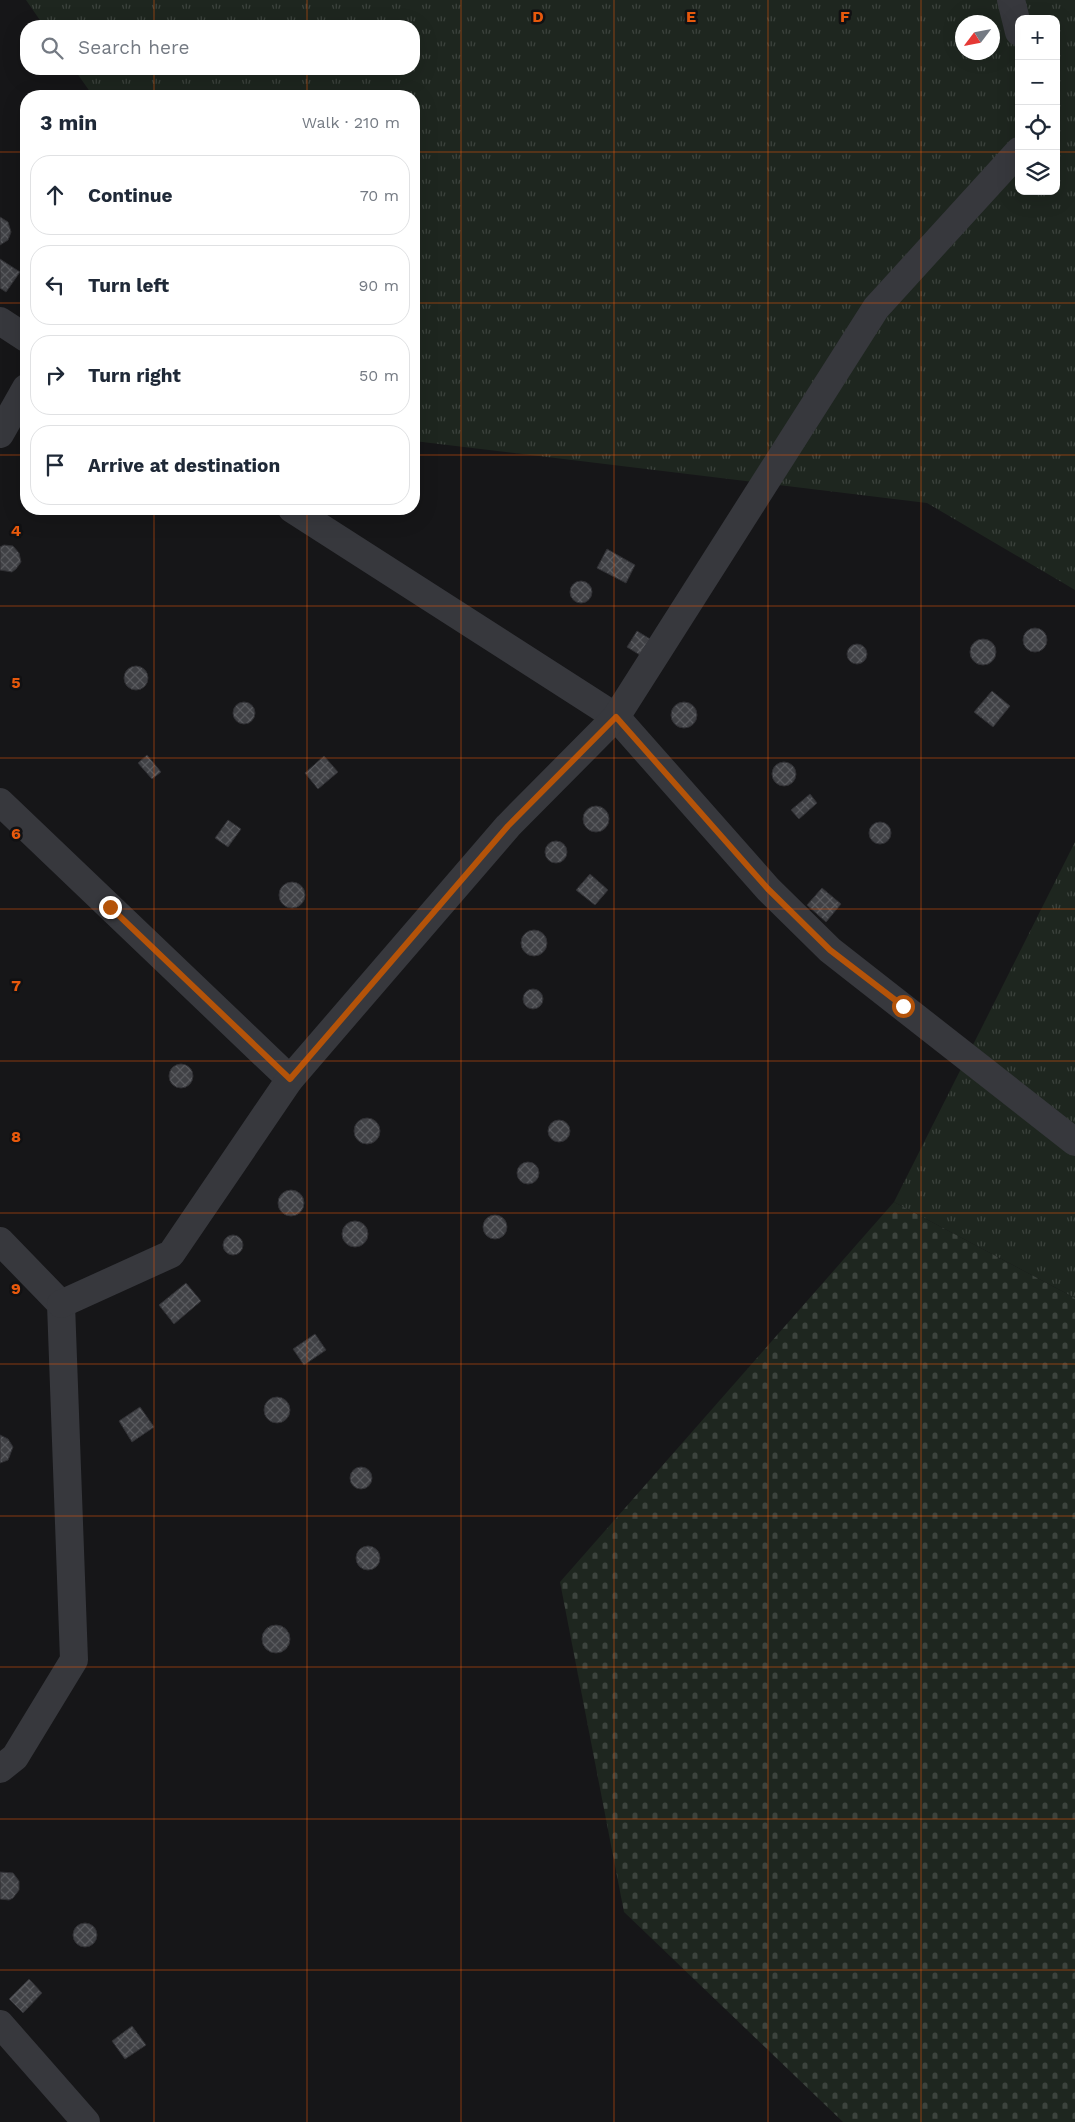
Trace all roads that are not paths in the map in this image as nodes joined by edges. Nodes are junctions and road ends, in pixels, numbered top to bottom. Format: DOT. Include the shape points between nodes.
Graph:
graph roads {
  1 [pos="1010,0"];
  2 [pos="1015,18"];
  3 [pos="1015,155"];
  4 [pos="0,322"];
  5 [pos="20,334"];
  6 [pos="20,399"];
  7 [pos="0,434"];
  8 [pos="301,515"];
  9 [pos="616,717"];
  10 [pos="0,802"];
  11 [pos="290,1079"];
  12 [pos="1075,1142"];
  13 [pos="0,1241"];
  14 [pos="61,1304"];
  15 [pos="0,1769"];
  16 [pos="0,2024"];
  17 [pos="86,2122"];
  1 -- 2 [label="street"];
  3 -- 9 [label="street" via="876,308"];
  4 -- 5 [label="street"];
  6 -- 7 [label="street"];
  8 -- 9 [label="street"];
  9 -- 11 [label="street" via="508,826"];
  9 -- 12 [label="street" via="768,889 830,950"];
  10 -- 11 [label="street"];
  11 -- 14 [label="street" via="171,1254"];
  13 -- 14 [label="street"];
  14 -- 15 [label="street" via="74,1660 15,1757"];
  16 -- 17 [label="street"];
}
